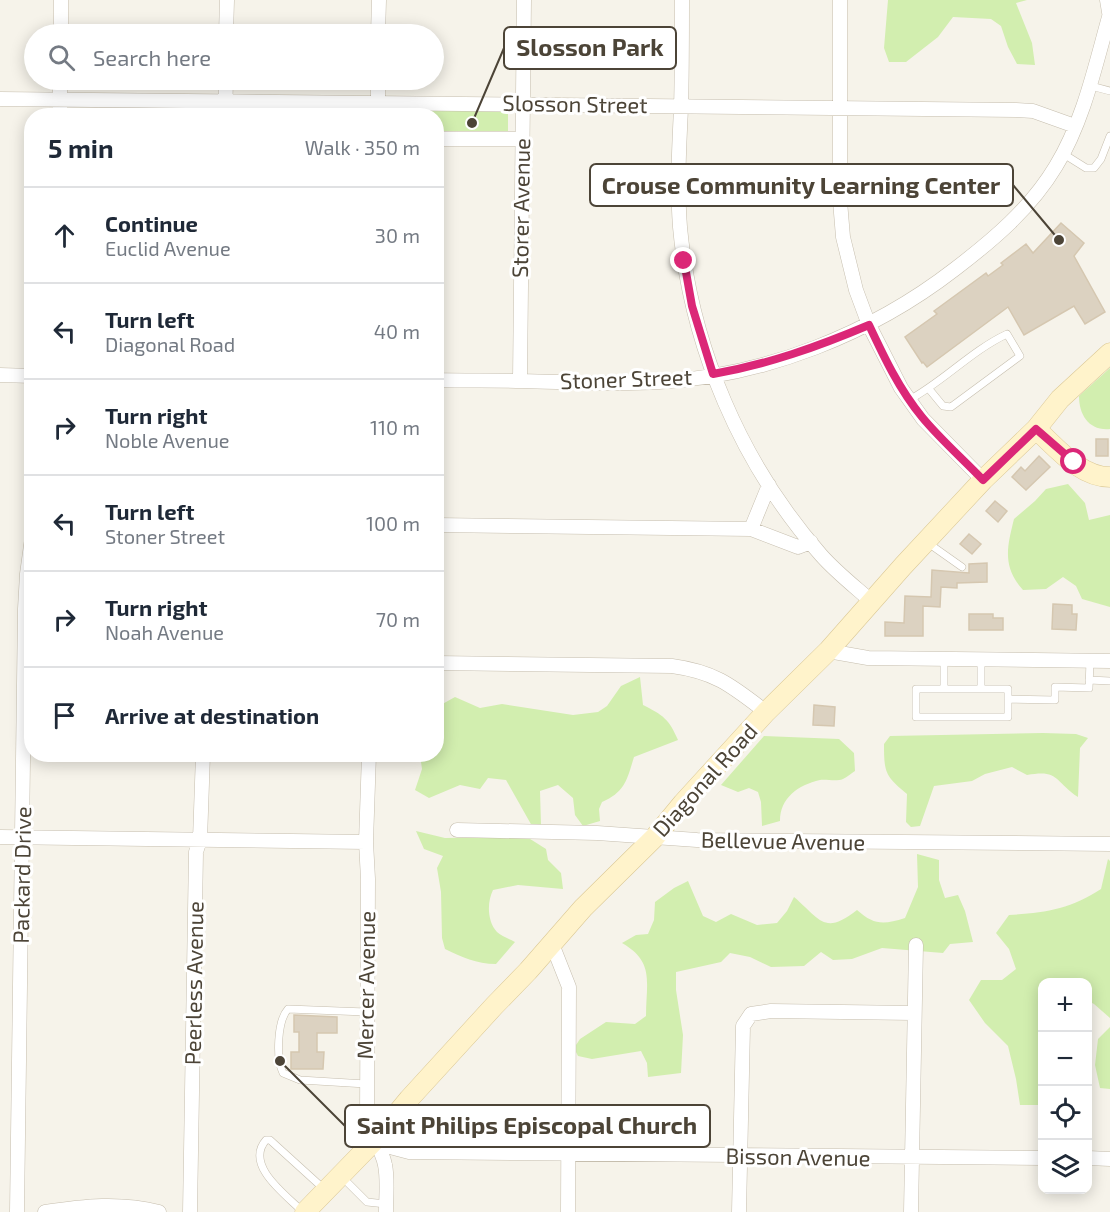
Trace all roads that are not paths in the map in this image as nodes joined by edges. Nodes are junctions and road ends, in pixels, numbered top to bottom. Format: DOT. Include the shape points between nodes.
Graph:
graph roads {
  1 [pos="61,0"];
  2 [pos="227,0"];
  3 [pos="379,0"];
  4 [pos="525,0"];
  5 [pos="682,0"];
  6 [pos="840,0"];
  7 [pos="1107,0"];
  8 [pos="1110,18"];
  9 [pos="60,24"];
  10 [pos="226,24"];
  11 [pos="378,24"];
  12 [pos="1091,86"];
  13 [pos="60,90"];
  14 [pos="226,90"];
  15 [pos="378,90"];
  16 [pos="1110,91"];
  17 [pos="0,99"];
  18 [pos="60,99"];
  19 [pos="523,103"];
  20 [pos="681,106"];
  21 [pos="60,108"];
  22 [pos="225,108"];
  23 [pos="378,108"];
  24 [pos="402,108"];
  25 [pos="840,108"];
  26 [pos="1075,126"];
  27 [pos="1110,136"];
  28 [pos="444,139"];
  29 [pos="522,139"];
  30 [pos="1062,153"];
  31 [pos="869,325"];
  32 [pos="1110,353"];
  33 [pos="713,374"];
  34 [pos="0,375"];
  35 [pos="24,376"];
  36 [pos="444,380"];
  37 [pos="520,381"];
  38 [pos="929,389"];
  39 [pos="909,400"];
  40 [pos="1036,429"];
  41 [pos="1110,477"];
  42 [pos="983,480"];
  43 [pos="769,486"];
  44 [pos="444,525"];
  45 [pos="751,529"];
  46 [pos="926,541"];
  47 [pos="811,542"];
  48 [pos="962,567"];
  49 [pos="871,602"];
  50 [pos="828,651"];
  51 [pos="944,660"];
  52 [pos="981,660"];
  53 [pos="1089,661"];
  54 [pos="1110,661"];
  55 [pos="444,663"];
  56 [pos="1089,680"];
  57 [pos="1110,681"];
  58 [pos="944,689"];
  59 [pos="981,689"];
  60 [pos="1008,699"];
  61 [pos="766,712"];
  62 [pos="24,723"];
  63 [pos="203,762"];
  64 [pos="369,762"];
  65 [pos="457,830"];
  66 [pos="0,837"];
  67 [pos="23,837"];
  68 [pos="655,837"];
  69 [pos="200,840"];
  70 [pos="366,842"];
  71 [pos="1110,844"];
  72 [pos="552,944"];
  73 [pos="916,945"];
  74 [pos="366,1012"];
  75 [pos="913,1013"];
  76 [pos="366,1084"];
  77 [pos="436,1123"];
  78 [pos="376,1139"];
  79 [pos="435,1153"];
  80 [pos="567,1154"];
  81 [pos="740,1156"];
  82 [pos="912,1157"];
  83 [pos="1038,1158"];
  84 [pos="1092,1158"];
  85 [pos="1110,1159"];
  86 [pos="340,1176"];
  87 [pos="326,1190"];
  88 [pos="386,1208"];
  89 [pos="17,1212"];
  90 [pos="45,1212"];
  91 [pos="159,1212"];
  92 [pos="190,1212"];
  93 [pos="304,1212"];
  94 [pos="568,1212"];
  95 [pos="739,1212"];
  96 [pos="911,1212"];
  1 -- 9 [label="street"];
  2 -- 10 [label="street"];
  3 -- 11 [label="street"];
  4 -- 19 [label="street, Storer Avenue"];
  5 -- 20 [label="street"];
  6 -- 25 [label="street"];
  7 -- 8 [label="street"];
  8 -- 12 [label="street, Stoner Street"];
  12 -- 16 [label="lane"];
  12 -- 26 [label="street, Stoner Street"];
  13 -- 18 [label="street"];
  14 -- 22 [label="street"];
  15 -- 23 [label="street"];
  17 -- 18 [label="street, Slosson Street"];
  18 -- 21 [label="street"];
  18 -- 22 [label="street, Slosson Street"];
  19 -- 20 [label="street, Slosson Street"];
  19 -- 24 [label="street, Slosson Street"];
  19 -- 29 [label="street, Storer Avenue"];
  20 -- 25 [label="street, Slosson Street"];
  20 -- 33 [label="street" via="679,190 683,250 692,306"];
  25 -- 26 [label="street, Slosson Street" via="1033,111"];
  25 -- 31 [label="street" via="838,174 843,237"];
  26 -- 30 [label="street, Stoner Street"];
  27 -- 30 [label="lane" via="1094,168 1086,168"];
  28 -- 29 [label="street"];
  29 -- 37 [label="street, Storer Avenue"];
  30 -- 31 [label="street, Stoner Street" via="1029,203 987,244 943,279"];
  31 -- 33 [label="street, Stoner Street" via="799,353"];
  31 -- 39 [label="street"];
  32 -- 40 [label="street, Diagonal Road" via="1069,390"];
  33 -- 37 [label="street, Stoner Street" via="658,382"];
  33 -- 43 [label="street" via="729,413"];
  34 -- 35 [label="street"];
  36 -- 37 [label="street, Stoner Street"];
  38 -- 38 [label="lane" via="943,406 951,407 1020,356 1007,334 990,342"];
  38 -- 39 [label="lane"];
  39 -- 42 [label="street"];
  40 -- 41 [label="street" via="1091,475"];
  40 -- 42 [label="street, Diagonal Road"];
  42 -- 46 [label="street, Diagonal Road"];
  43 -- 45 [label="street"];
  43 -- 47 [label="street"];
  44 -- 45 [label="street"];
  45 -- 47 [label="street" via="798,547"];
  46 -- 48 [label="lane"];
  46 -- 49 [label="street, Diagonal Road"];
  47 -- 49 [label="street"];
  49 -- 50 [label="street, Diagonal Road"];
  50 -- 51 [label="street" via="868,658"];
  50 -- 61 [label="street, Diagonal Road"];
  51 -- 52 [label="street"];
  51 -- 58 [label="lane"];
  52 -- 53 [label="street"];
  52 -- 59 [label="lane"];
  53 -- 54 [label="street"];
  53 -- 56 [label="lane"];
  55 -- 61 [label="street" via="672,666 717,677"];
  56 -- 57 [label="lane"];
  56 -- 60 [label="lane" via="1089,688 1055,687 1055,700"];
  58 -- 59 [label="lane"];
  58 -- 60 [label="lane" via="916,689 916,717 1008,717"];
  59 -- 60 [label="lane" via="1008,689"];
  61 -- 68 [label="street, Diagonal Road"];
  62 -- 67 [label="street, Packard Drive"];
  63 -- 69 [label="street, Peerless Avenue"];
  64 -- 70 [label="street, Mercer Avenue"];
  65 -- 68 [label="street, Bellevue Avenue"];
  66 -- 67 [label="street"];
  67 -- 69 [label="street"];
  67 -- 89 [label="street, Packard Drive"];
  68 -- 71 [label="street, Bellevue Avenue"];
  68 -- 72 [label="street, Diagonal Road"];
  69 -- 70 [label="street"];
  69 -- 92 [label="street, Peerless Avenue" via="196,852"];
  70 -- 74 [label="street, Mercer Avenue"];
  72 -- 78 [label="street, Diagonal Road"];
  72 -- 80 [label="street" via="569,987"];
  73 -- 75 [label="street"];
  74 -- 76 [label="street, Mercer Avenue"];
  74 -- 76 [label="lane" via="288,1009 280,1031 279,1065 283,1073 300,1080"];
  75 -- 81 [label="street" via="751,1014 743,1026"];
  75 -- 82 [label="street"];
  76 -- 78 [label="street, Mercer Avenue" via="367,1122"];
  77 -- 79 [label="lane"];
  78 -- 79 [label="street, Bisson Avenue" via="409,1152"];
  78 -- 86 [label="street, Diagonal Road"];
  78 -- 88 [label="street, Mercer Avenue" via="386,1167"];
  79 -- 80 [label="street, Bisson Avenue"];
  80 -- 81 [label="street, Bisson Avenue"];
  80 -- 94 [label="street"];
  81 -- 82 [label="street, Bisson Avenue"];
  81 -- 95 [label="street"];
  82 -- 83 [label="street, Bisson Avenue"];
  82 -- 96 [label="street"];
  84 -- 85 [label="street"];
  86 -- 87 [label="street, Diagonal Road"];
  86 -- 88 [label="lane" via="367,1202"];
  87 -- 93 [label="street, Diagonal Road"];
  87 -- 93 [label="lane" via="266,1140 261,1149 262,1167 269,1179"];
  90 -- 91 [label="street" via="109,1205"];
}
